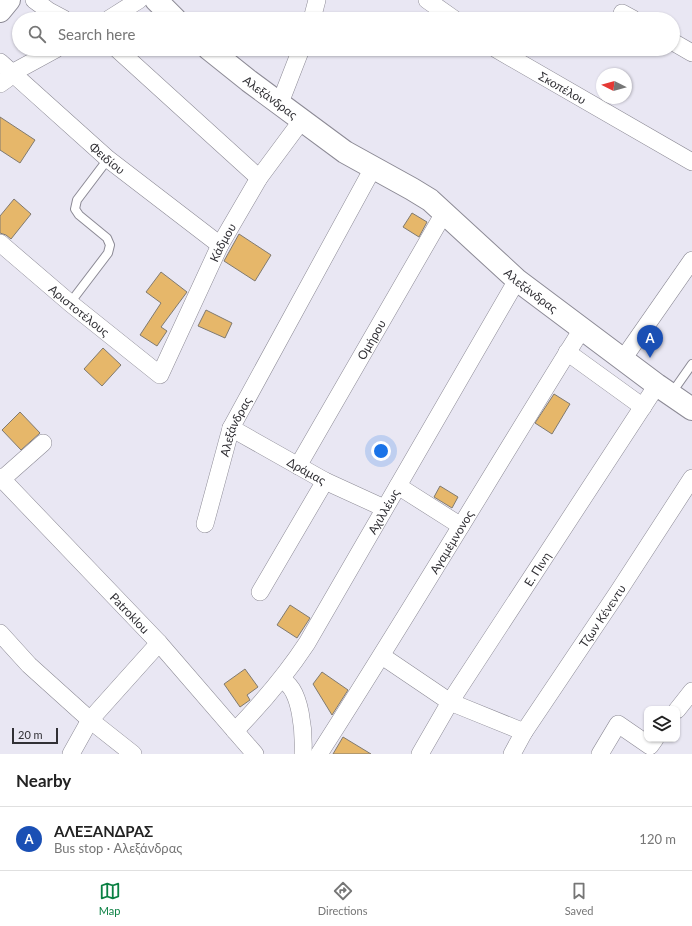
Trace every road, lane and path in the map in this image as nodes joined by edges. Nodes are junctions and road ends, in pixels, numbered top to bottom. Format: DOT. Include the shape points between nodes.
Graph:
graph roads {
  1 [pos="9,0"];
  2 [pos="34,0"];
  3 [pos="139,0"];
  4 [pos="156,0"];
  5 [pos="317,0"];
  6 [pos="427,0"];
  7 [pos="0,11"];
  8 [pos="51,12"];
  9 [pos="120,12"];
  10 [pos="168,12"];
  11 [pos="314,12"];
  12 [pos="444,12"];
  13 [pos="680,46"];
  14 [pos="692,53"];
  15 [pos="37,56"];
  16 [pos="125,56"];
  17 [pos="218,56"];
  18 [pos="297,56"];
  19 [pos="508,56"];
  20 [pos="6,67"];
  21 [pos="0,84"];
  22 [pos="280,103"];
  23 [pos="302,120"];
  24 [pos="108,159"];
  25 [pos="692,162"];
  26 [pos="374,168"];
  27 [pos="259,178"];
  28 [pos="444,213"];
  29 [pos="0,243"];
  30 [pos="220,245"];
  31 [pos="692,260"];
  32 [pos="517,280"];
  33 [pos="70,303"];
  34 [pos="582,329"];
  35 [pos="567,352"];
  36 [pos="623,359"];
  37 [pos="692,364"];
  38 [pos="160,375"];
  39 [pos="664,390"];
  40 [pos="643,407"];
  41 [pos="692,410"];
  42 [pos="231,428"];
  43 [pos="43,443"];
  44 [pos="298,466"];
  45 [pos="692,478"];
  46 [pos="1,479"];
  47 [pos="325,481"];
  48 [pos="398,486"];
  49 [pos="384,508"];
  50 [pos="205,524"];
  51 [pos="461,526"];
  52 [pos="260,592"];
  53 [pos="0,633"];
  54 [pos="159,643"];
  55 [pos="382,656"];
  56 [pos="281,680"];
  57 [pos="692,691"];
  58 [pos="450,702"];
  59 [pos="680,706"];
  60 [pos="90,720"];
  61 [pos="235,731"];
  62 [pos="524,732"];
  63 [pos="644,742"];
  64 [pos="644,742"];
  65 [pos="653,742"];
  66 [pos="72,754"];
  67 [pos="133,754"];
  68 [pos="255,754"];
  69 [pos="303,754"];
  70 [pos="319,754"];
  71 [pos="420,754"];
  72 [pos="512,754"];
  73 [pos="600,754"];
  1 -- 7 [label="street"];
  2 -- 8 [label="street"];
  3 -- 9 [label="street"];
  4 -- 10 [label="street"];
  5 -- 11 [label="street"];
  6 -- 12 [label="street"];
  13 -- 14 [label="street"];
  15 -- 20 [label="street"];
  16 -- 27 [label="street"];
  17 -- 22 [label="street, Αλεξάνδρας"];
  18 -- 22 [label="street"];
  19 -- 25 [label="street, Σκοπέλου"];
  20 -- 21 [label="street" via="7,79"];
  20 -- 24 [label="street, Φειδίου"];
  22 -- 23 [label="street, Αλεξάνδρας"];
  23 -- 26 [label="street, Αλεξάνδρας" via="345,152"];
  23 -- 27 [label="street, Κάδμου"];
  24 -- 30 [label="street, Φειδίου"];
  24 -- 33 [label="lane" via="77,200 75,208 79,215 107,238 110,245 108,253"];
  26 -- 28 [label="street, Αλεξάνδρας" via="412,188"];
  26 -- 42 [label="street, Αλεξάνδρας"];
  27 -- 30 [label="street, Κάδμου"];
  28 -- 32 [label="street, Αλεξάνδρας"];
  28 -- 44 [label="street, Ομήρου"];
  29 -- 33 [label="street, Αριστοτέλους"];
  30 -- 38 [label="street, Κάδμου"];
  31 -- 36 [label="street"];
  32 -- 34 [label="street, Αλεξάνδρας"];
  32 -- 48 [label="street, Αχιλλέως"];
  33 -- 38 [label="street, Αριστοτέλους"];
  34 -- 35 [label="street, Αγαμέμνονος"];
  34 -- 36 [label="street, Αλεξάνδρας"];
  35 -- 40 [label="street"];
  35 -- 51 [label="street, Αγαμέμνονος"];
  36 -- 39 [label="street, Αλεξάνδρας"];
  37 -- 39 [label="lane"];
  39 -- 40 [label="street, Ε. Πινη"];
  39 -- 41 [label="street, Αλεξάνδρας"];
  40 -- 58 [label="street, Ε. Πινη"];
  42 -- 44 [label="street, Δράμας"];
  42 -- 50 [label="street, Αλεξάνδρας"];
  43 -- 46 [label="street"];
  44 -- 47 [label="street, Δράμας"];
  45 -- 62 [label="street, Τζων Κένεντυ"];
  46 -- 54 [label="street, Patroklou"];
  47 -- 49 [label="street, Δράμας"];
  47 -- 52 [label="street"];
  48 -- 49 [label="street, Αχιλλέως"];
  48 -- 51 [label="street"];
  49 -- 56 [label="street, Αχιλλέως" via="307,643"];
  51 -- 55 [label="street, Αγαμέμνονος"];
  53 -- 60 [label="street" via="29,665"];
  54 -- 60 [label="street"];
  54 -- 61 [label="street, Patroklou"];
  55 -- 58 [label="street"];
  55 -- 70 [label="street, Αγαμέμνονος"];
  56 -- 61 [label="street, Αχιλλέως"];
  56 -- 69 [label="street" via="286,682 296,697 301,716"];
  57 -- 59 [label="street"];
  58 -- 62 [label="street"];
  58 -- 71 [label="street, Ε. Πινη"];
  60 -- 66 [label="street"];
  60 -- 67 [label="street"];
  61 -- 68 [label="street, Patroklou"];
  62 -- 72 [label="street, Τζων Κένεντυ"];
  63 -- 73 [label="street" via="618,724"];
  64 -- 65 [label="street" via="650,746"];
}
